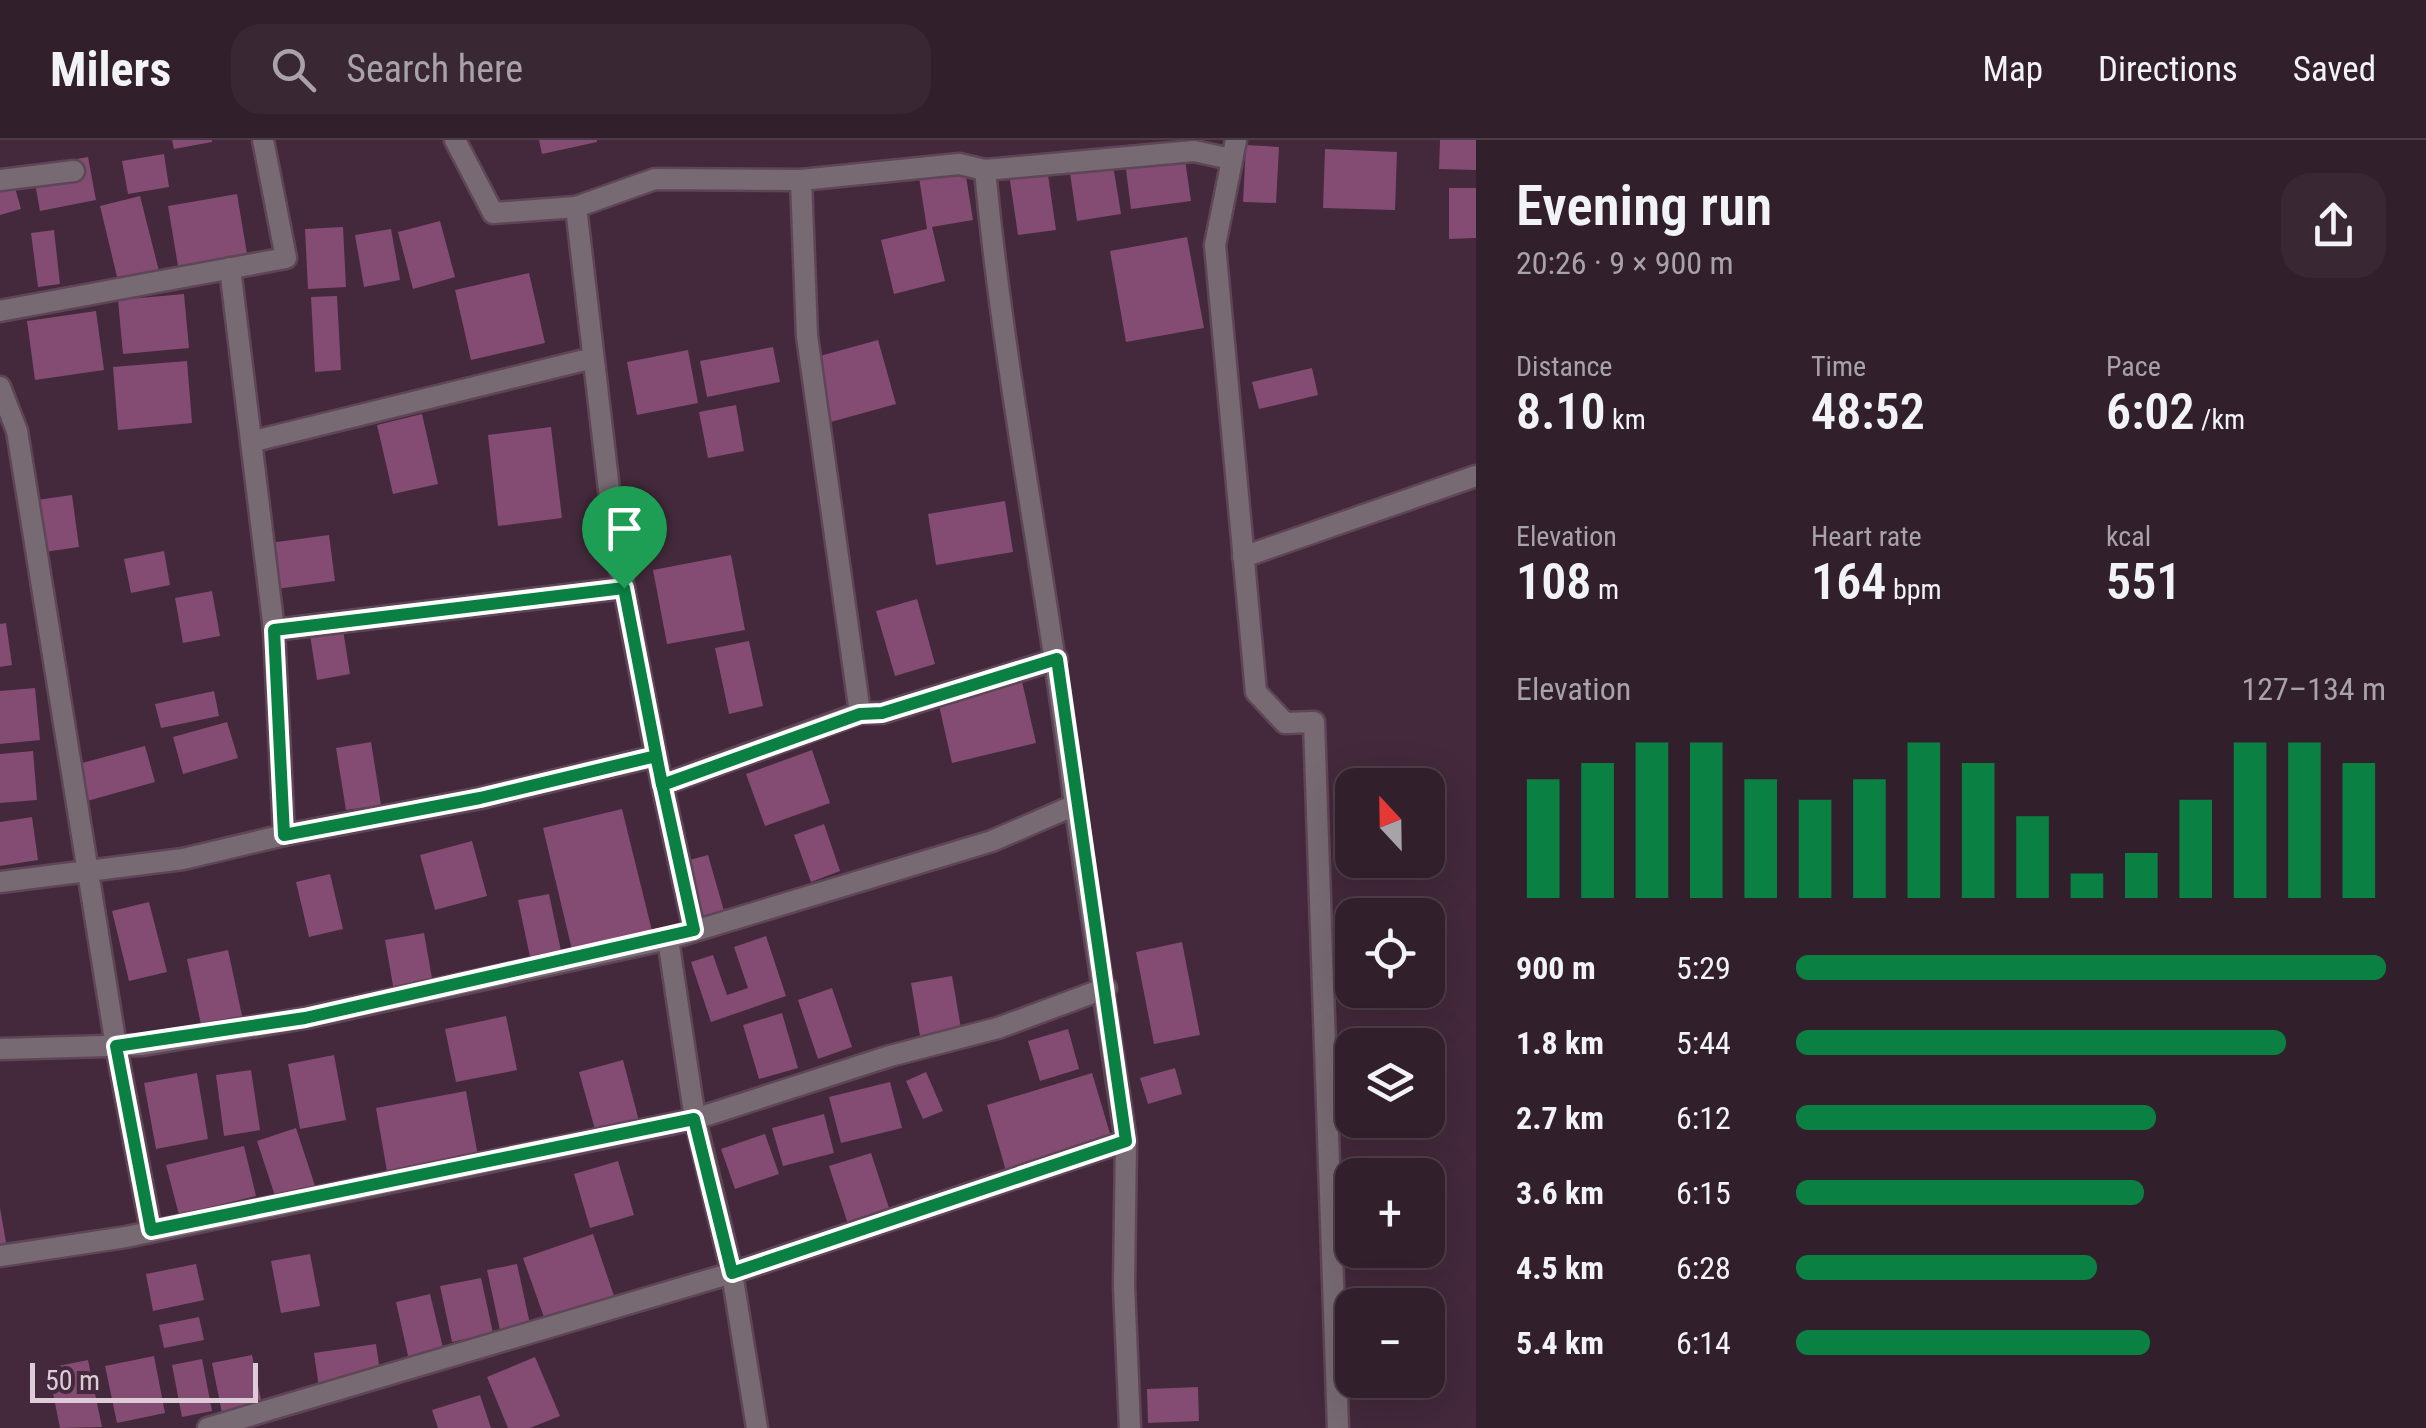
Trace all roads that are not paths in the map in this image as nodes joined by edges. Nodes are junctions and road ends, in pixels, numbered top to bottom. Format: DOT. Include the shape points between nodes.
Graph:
graph roads {
  1 [pos="263,140"];
  2 [pos="455,140"];
  3 [pos="1233,149"];
  4 [pos="985,170"];
  5 [pos="74,171"];
  6 [pos="0,180"];
  7 [pos="801,180"];
  8 [pos="576,206"];
  9 [pos="230,268"];
  10 [pos="0,311"];
  11 [pos="593,358"];
  12 [pos="0,386"];
  13 [pos="254,440"];
  14 [pos="1476,476"];
  15 [pos="1243,558"];
  16 [pos="624,588"];
  17 [pos="274,630"];
  18 [pos="1057,659"];
  19 [pos="860,714"];
  20 [pos="656,756"];
  21 [pos="662,785"];
  22 [pos="1075,805"];
  23 [pos="284,835"];
  24 [pos="89,874"];
  25 [pos="0,882"];
  26 [pos="694,930"];
  27 [pos="668,939"];
  28 [pos="1106,988"];
  29 [pos="116,1046"];
  30 [pos="0,1049"];
  31 [pos="694,1119"];
  32 [pos="1126,1141"];
  33 [pos="151,1230"];
  34 [pos="0,1256"];
  35 [pos="732,1273"];
  36 [pos="208,1428"];
  37 [pos="757,1428"];
  38 [pos="1130,1428"];
  39 [pos="1338,1428"];
  1 -- 9 [label="street" via="286,258"];
  2 -- 8 [label="street" via="493,213"];
  3 -- 4 [label="street"];
  3 -- 15 [label="street" via="1215,245"];
  4 -- 7 [label="street" via="960,164"];
  4 -- 18 [label="street" via="994,272"];
  5 -- 6 [label="street"];
  7 -- 8 [label="street" via="655,180"];
  7 -- 19 [label="street" via="807,336"];
  8 -- 11 [label="street"];
  9 -- 10 [label="street"];
  9 -- 13 [label="street"];
  11 -- 13 [label="street"];
  11 -- 16 [label="street"];
  12 -- 24 [label="street" via="17,431"];
  13 -- 17 [label="street"];
  14 -- 15 [label="street"];
  15 -- 39 [label="street" via="1256,692 1285,723 1314,722"];
  16 -- 17 [label="street"];
  16 -- 20 [label="street"];
  17 -- 23 [label="street"];
  18 -- 19 [label="street"];
  18 -- 22 [label="street"];
  19 -- 21 [label="street"];
  20 -- 21 [label="street"];
  20 -- 23 [label="street"];
  21 -- 26 [label="street"];
  22 -- 26 [label="street" via="992,841"];
  22 -- 28 [label="street"];
  23 -- 24 [label="street"];
  24 -- 25 [label="street"];
  24 -- 29 [label="street"];
  26 -- 27 [label="street"];
  27 -- 29 [label="street" via="305,1018"];
  27 -- 31 [label="street"];
  28 -- 31 [label="street" via="998,1028"];
  28 -- 32 [label="street"];
  29 -- 30 [label="street"];
  29 -- 33 [label="street"];
  31 -- 33 [label="street"];
  31 -- 35 [label="street"];
  32 -- 35 [label="street"];
  32 -- 38 [label="street"];
  33 -- 34 [label="street"];
  35 -- 36 [label="street"];
  35 -- 37 [label="street"];
}
